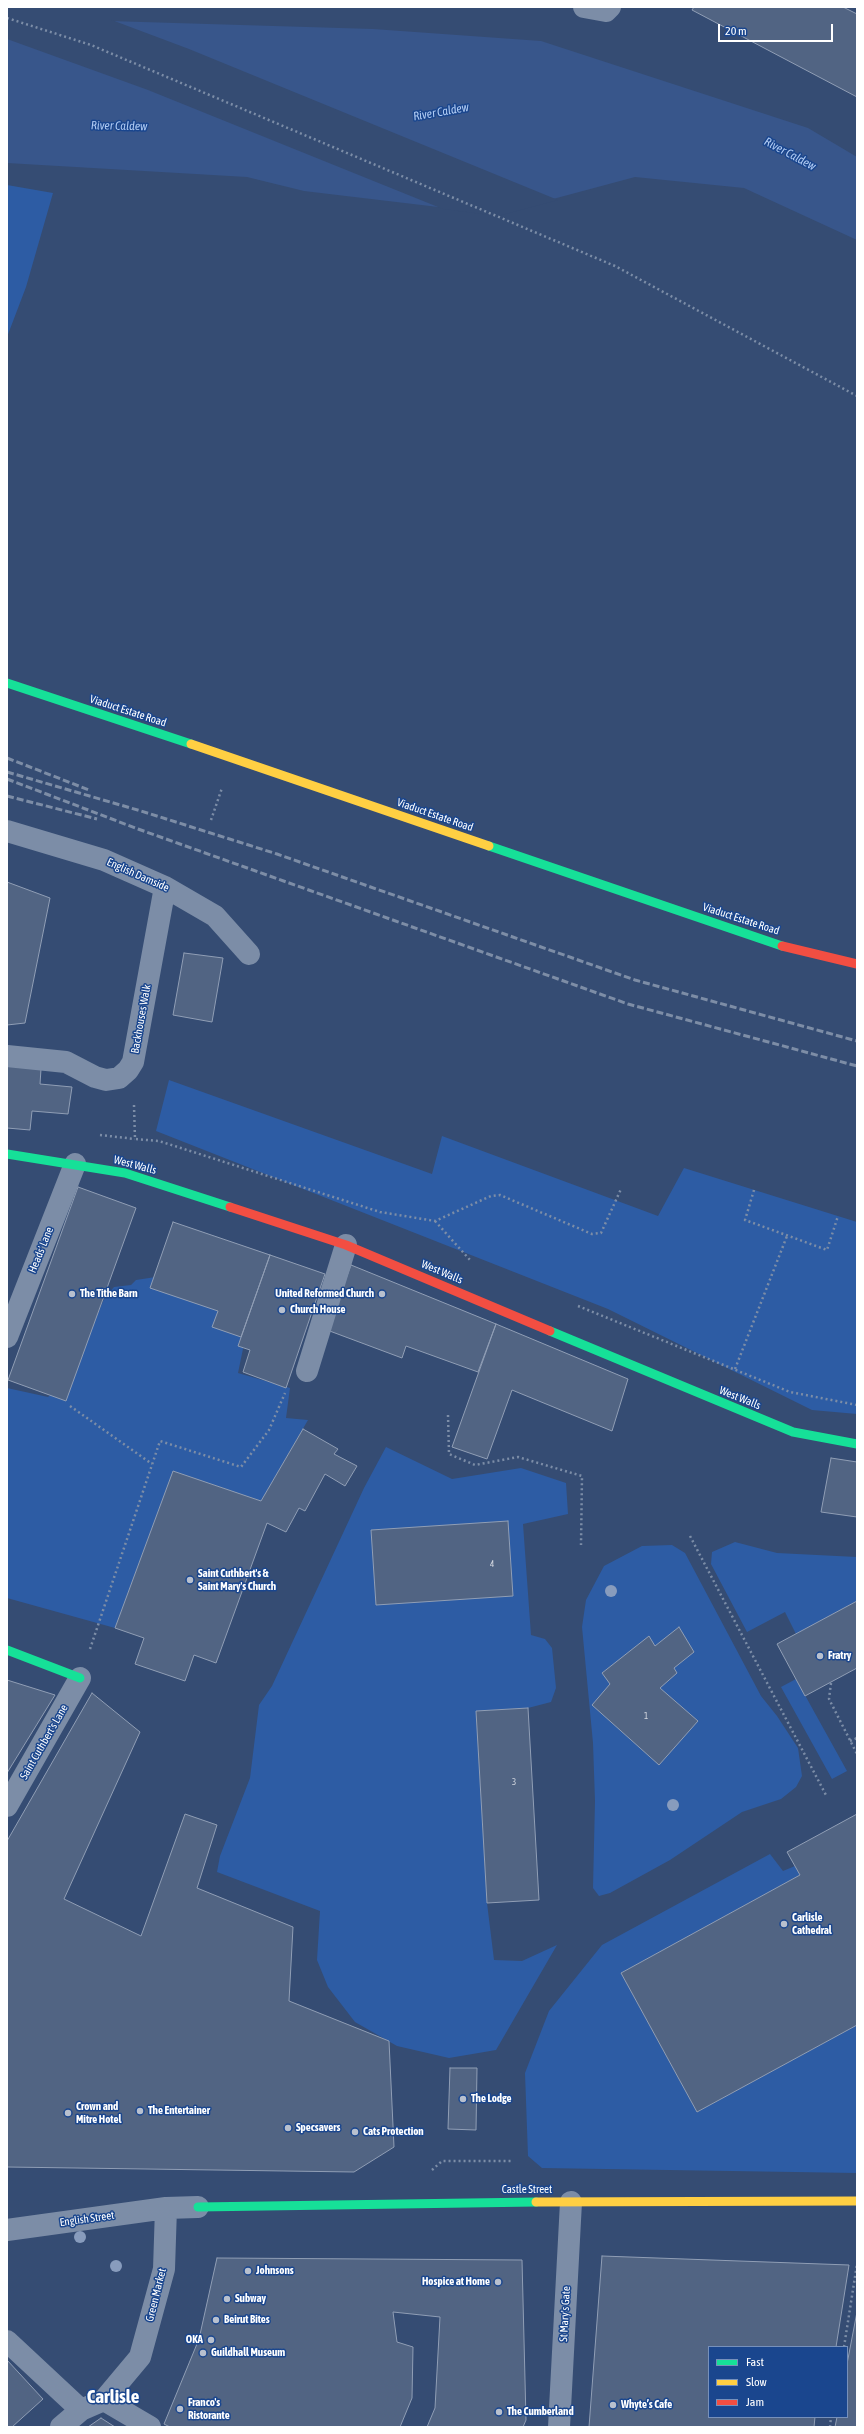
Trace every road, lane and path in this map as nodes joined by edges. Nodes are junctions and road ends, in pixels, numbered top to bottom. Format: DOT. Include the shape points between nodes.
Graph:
graph roads {
  1 [pos="584,7"];
  2 [pos="610,7"];
  3 [pos="7,18"];
  4 [pos="857,396"];
  5 [pos="7,683"];
  6 [pos="7,831"];
  7 [pos="165,887"];
  8 [pos="249,954"];
  9 [pos="857,964"];
  10 [pos="7,1056"];
  11 [pos="133,1062"];
  12 [pos="7,1154"];
  13 [pos="75,1164"];
  14 [pos="621,1189"];
  15 [pos="754,1190"];
  16 [pos="838,1216"];
  17 [pos="434,1221"];
  18 [pos="787,1236"];
  19 [pos="346,1245"];
  20 [pos="475,1263"];
  21 [pos="576,1305"];
  22 [pos="7,1337"];
  23 [pos="735,1370"];
  24 [pos="307,1371"];
  25 [pos="857,1405"];
  26 [pos="70,1406"];
  27 [pos="448,1415"];
  28 [pos="857,1444"];
  29 [pos="152,1464"];
  30 [pos="690,1536"];
  31 [pos="581,1545"];
  32 [pos="7,1650"];
  33 [pos="80,1678"];
  34 [pos="831,1683"];
  35 [pos="857,1738"];
  36 [pos="850,1741"];
  37 [pos="857,1754"];
  38 [pos="827,1797"];
  39 [pos="7,1806"];
  40 [pos="857,2201"];
  41 [pos="571,2202"];
  42 [pos="198,2207"];
  43 [pos="166,2208"];
  44 [pos="7,2230"];
  45 [pos="857,2264"];
  46 [pos="7,2342"];
  47 [pos="844,2346"];
  48 [pos="104,2400"];
  49 [pos="81,2410"];
  50 [pos="61,2427"];
  51 [pos="150,2427"];
  52 [pos="560,2427"];
  1 -- 2 [label="street" via="606,11"];
  3 -- 4 [label="path" via="91,45 615,266"];
  5 -- 9 [label="street, Viaduct Estate Road" via="709,922 776,944"];
  6 -- 7 [label="street, English Damside" via="104,860"];
  7 -- 8 [label="street, English Damside" via="215,916"];
  7 -- 11 [label="street, Backhouses Walk"];
  10 -- 11 [label="street, Backhouses Walk" via="66,1062 106,1080 119,1078"];
  11 -- 17 [label="path" via="135,1139 159,1141 380,1212"];
  12 -- 13 [label="street, West Walls"];
  13 -- 19 [label="street, West Walls" via="125,1173"];
  13 -- 22 [label="street, Heads' Lane"];
  14 -- 17 [label="path" via="601,1233 592,1234 500,1195 491,1196"];
  15 -- 18 [label="path" via="745,1220"];
  16 -- 18 [label="path" via="827,1250"];
  17 -- 20 [label="path" via="468,1260"];
  18 -- 23 [label="path"];
  19 -- 24 [label="street"];
  19 -- 28 [label="street, West Walls" via="793,1432"];
  21 -- 23 [label="path"];
  23 -- 25 [label="path" via="790,1392"];
  24 -- 29 [label="path" via="288,1388 269,1430 242,1467 160,1441"];
  26 -- 29 [label="path"];
  27 -- 31 [label="path" via="449,1454 475,1465 518,1458 582,1476"];
  29 -- 33 [label="path"];
  30 -- 38 [label="path"];
  32 -- 33 [label="street"];
  33 -- 39 [label="street, Saint Cuthbert's Lane"];
  34 -- 36 [label="path" via="829,1699"];
  35 -- 36 [label="path"];
  36 -- 37 [label="path"];
  40 -- 41 [label="street, Castle Street"];
  41 -- 42 [label="street, Castle Street"];
  41 -- 52 [label="street, St Mary's Gate"];
  42 -- 43 [label="street"];
  43 -- 44 [label="street, English Street"];
  43 -- 48 [label="street, Green Market" via="164,2268 140,2357"];
  45 -- 47 [label="path"];
  46 -- 49 [label="street"];
  48 -- 49 [label="street"];
  48 -- 51 [label="street"];
  49 -- 50 [label="street"];
}
